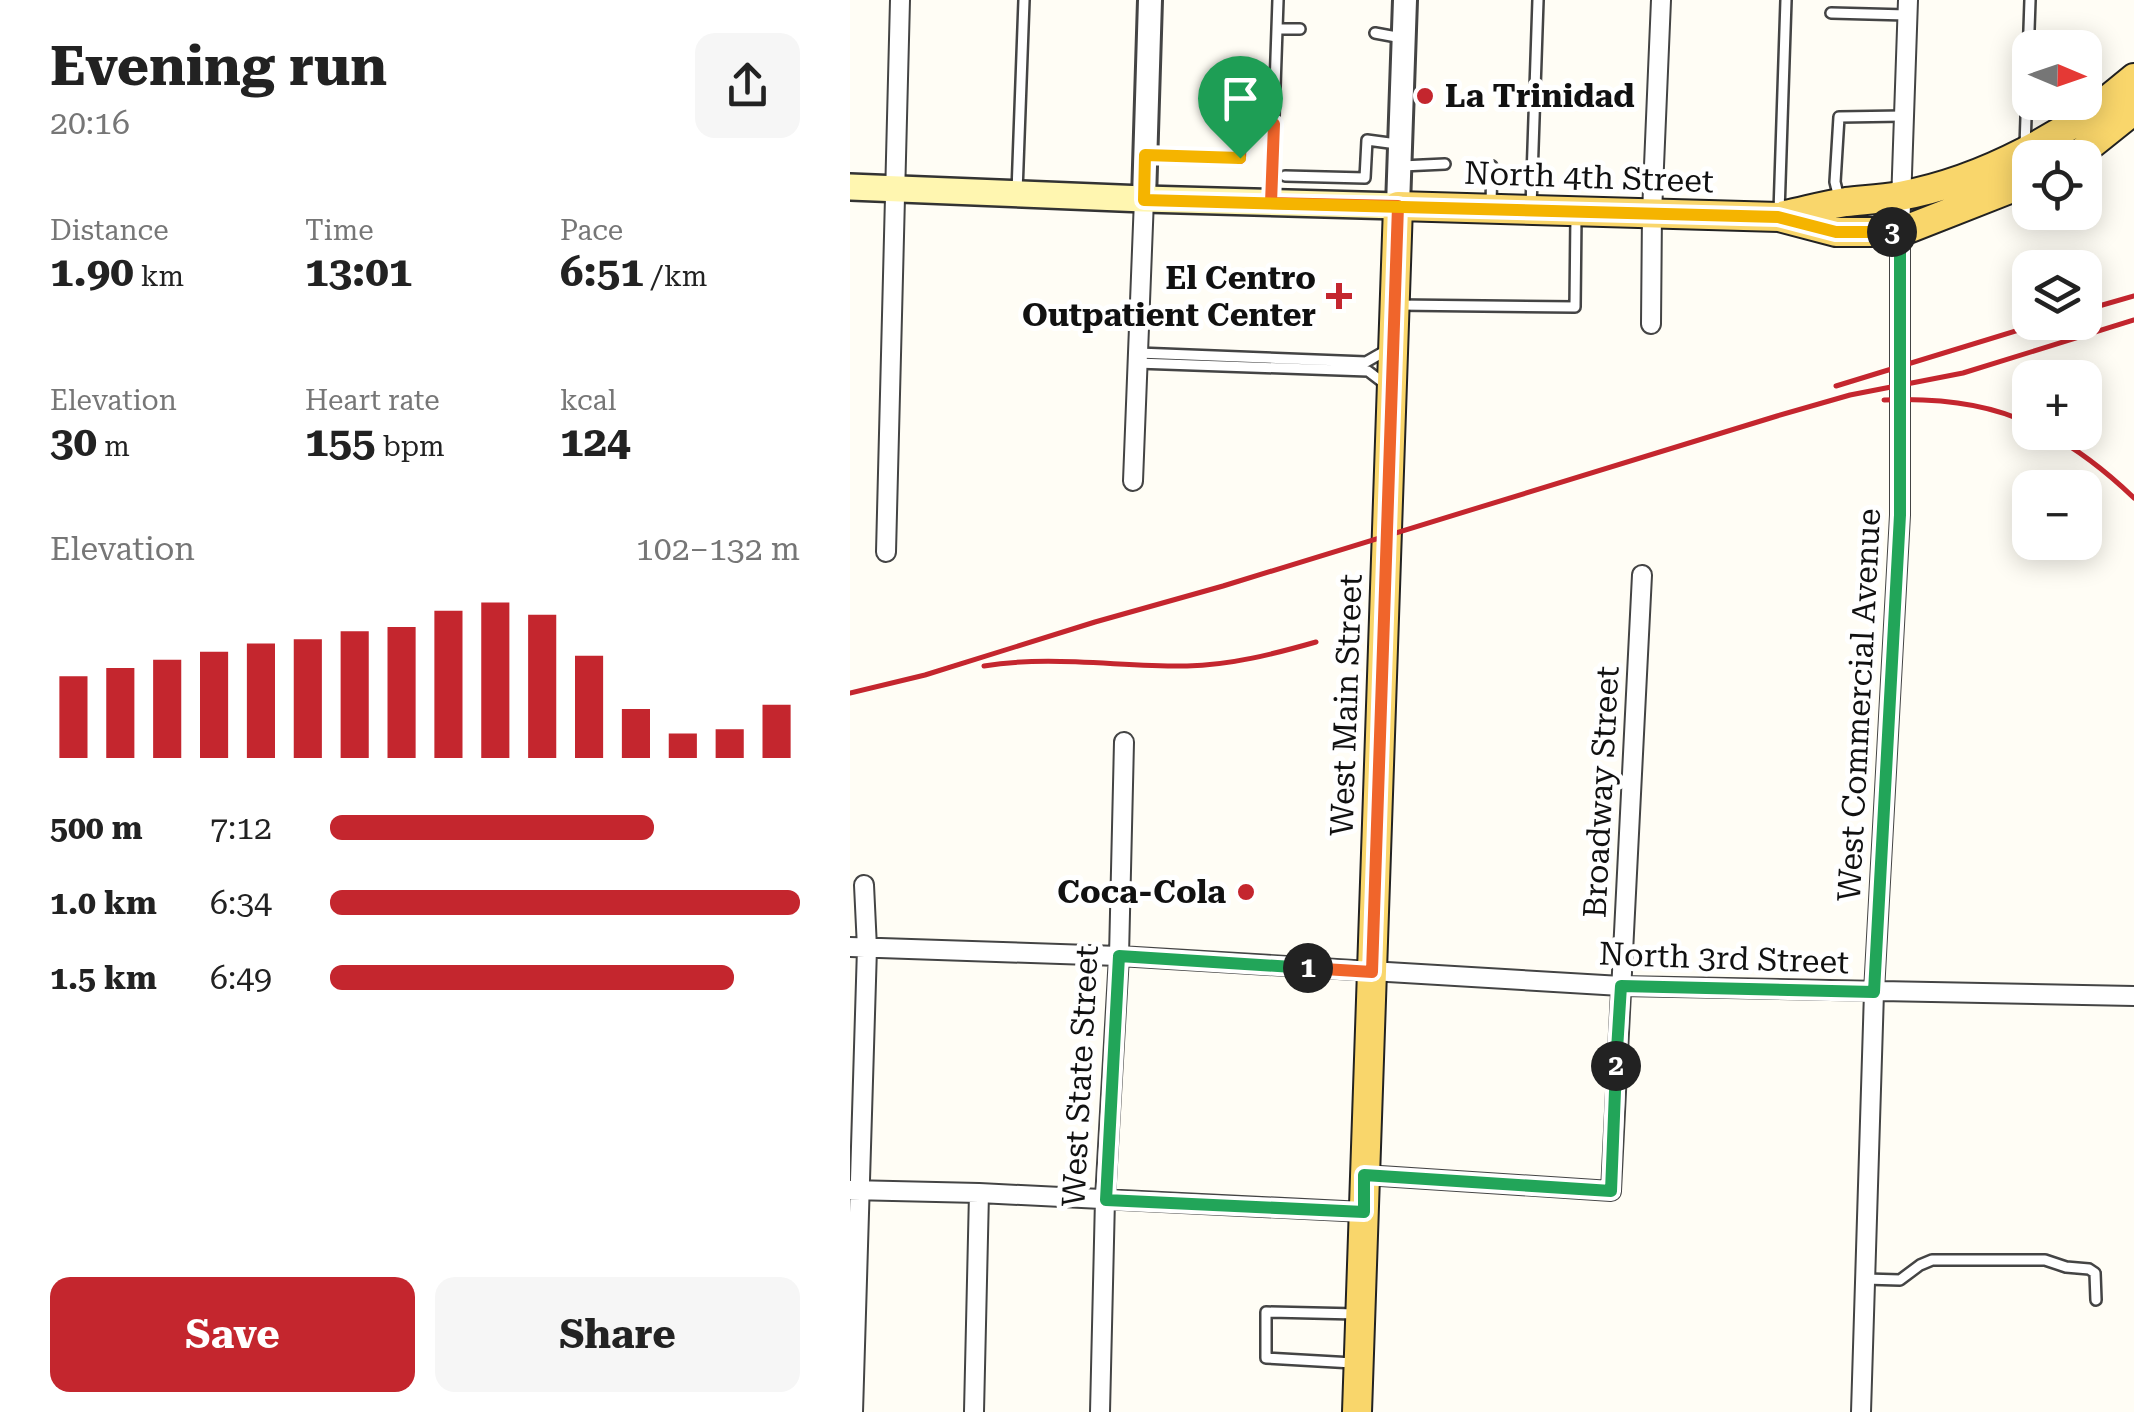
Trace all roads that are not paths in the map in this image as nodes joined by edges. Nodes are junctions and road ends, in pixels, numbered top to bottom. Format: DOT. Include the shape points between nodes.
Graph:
graph roads {
  1 [pos="900,0"];
  2 [pos="1024,0"];
  3 [pos="1150,0"];
  4 [pos="1278,0"];
  5 [pos="1538,0"];
  6 [pos="1661,0"];
  7 [pos="1786,0"];
  8 [pos="2030,0"];
  9 [pos="1399,1"];
  10 [pos="1908,8"];
  11 [pos="1831,13"];
  12 [pos="1277,29"];
  13 [pos="1300,30"];
  14 [pos="1376,34"];
  15 [pos="1404,38"];
  16 [pos="2134,78"];
  17 [pos="2134,110"];
  18 [pos="1904,116"];
  19 [pos="1274,124"];
  20 [pos="2025,140"];
  21 [pos="2043,140"];
  22 [pos="2096,140"];
  23 [pos="1145,155"];
  24 [pos="1400,155"];
  25 [pos="2012,157"];
  26 [pos="1445,164"];
  27 [pos="1492,166"];
  28 [pos="1285,176"];
  29 [pos="850,187"];
  30 [pos="896,188"];
  31 [pos="2012,188"];
  32 [pos="1017,194"];
  33 [pos="1901,196"];
  34 [pos="1144,200"];
  35 [pos="1271,203"];
  36 [pos="1841,203"];
  37 [pos="1398,206"];
  38 [pos="1490,209"];
  39 [pos="1530,210"];
  40 [pos="1576,211"];
  41 [pos="1652,214"];
  42 [pos="1778,217"];
  43 [pos="1900,232"];
  44 [pos="1394,305"];
  45 [pos="1651,324"];
  46 [pos="1393,347"];
  47 [pos="1138,358"];
  48 [pos="1392,389"];
  49 [pos="1133,482"];
  50 [pos="886,552"];
  51 [pos="1642,574"];
  52 [pos="1124,742"];
  53 [pos="864,885"];
  54 [pos="859,948"];
  55 [pos="1119,956"];
  56 [pos="1372,972"];
  57 [pos="1621,986"];
  58 [pos="1874,992"];
  59 [pos="2134,996"];
  60 [pos="1364,1175"];
  61 [pos="854,1191"];
  62 [pos="979,1194"];
  63 [pos="1106,1200"];
  64 [pos="1364,1212"];
  65 [pos="1866,1279"];
  66 [pos="2096,1300"];
  67 [pos="1360,1314"];
  68 [pos="1358,1364"];
  69 [pos="853,1412"];
  70 [pos="974,1412"];
  71 [pos="1100,1412"];
  72 [pos="1356,1412"];
  73 [pos="1861,1412"];
  1 -- 30 [label="street"];
  2 -- 32 [label="lane"];
  3 -- 23 [label="street"];
  4 -- 12 [label="lane"];
  5 -- 39 [label="lane"];
  6 -- 41 [label="street"];
  7 -- 42 [label="lane"];
  8 -- 20 [label="lane"];
  9 -- 15 [label="street, West Main Street"];
  10 -- 11 [label="lane"];
  10 -- 18 [label="street, West Commercial Avenue"];
  12 -- 13 [label="lane"];
  12 -- 19 [label="lane"];
  14 -- 15 [label="lane"];
  15 -- 24 [label="street, West Main Street"];
  16 -- 21 [label="main road, North 4th Street"];
  17 -- 22 [label="main road"];
  18 -- 33 [label="street, West Commercial Avenue"];
  18 -- 36 [label="lane" via="1839,116 1835,182"];
  19 -- 23 [label="lane" via="1242,125 1240,158"];
  19 -- 35 [label="lane"];
  23 -- 34 [label="street"];
  24 -- 26 [label="lane"];
  24 -- 28 [label="lane" via="1367,140 1365,178"];
  24 -- 37 [label="street, West Main Street"];
  25 -- 33 [label="main road, North 4th Street"];
  27 -- 38 [label="lane"];
  29 -- 30 [label="main road"];
  30 -- 32 [label="main road"];
  30 -- 50 [label="street"];
  31 -- 43 [label="main road, North 4th Street"];
  32 -- 34 [label="main road"];
  33 -- 36 [label="main road, North 4th Street"];
  33 -- 43 [label="street, West Commercial Avenue"];
  34 -- 35 [label="main road"];
  34 -- 47 [label="street"];
  35 -- 37 [label="main road"];
  36 -- 42 [label="main road, North 4th Street"];
  37 -- 38 [label="main road, North 4th Street"];
  37 -- 44 [label="main road, West Main Street"];
  38 -- 39 [label="main road, North 4th Street"];
  39 -- 40 [label="main road, North 4th Street"];
  40 -- 41 [label="main road, North 4th Street"];
  40 -- 44 [label="lane" via="1575,307"];
  41 -- 42 [label="main road, North 4th Street"];
  41 -- 45 [label="street"];
  42 -- 43 [label="main road, North 4th Street" via="1836,232"];
  43 -- 58 [label="street, West Commercial Avenue" via="1900,515"];
  44 -- 46 [label="main road, West Main Street"];
  46 -- 47 [label="lane" via="1366,362"];
  46 -- 48 [label="main road, West Main Street"];
  47 -- 48 [label="lane" via="1368,372"];
  47 -- 49 [label="street"];
  48 -- 56 [label="main road, West Main Street"];
  51 -- 57 [label="street, Broadway Street"];
  52 -- 55 [label="street, West State Street"];
  53 -- 54 [label="street"];
  54 -- 55 [label="street, North 3rd Street"];
  54 -- 61 [label="street"];
  55 -- 56 [label="street, North 3rd Street"];
  55 -- 63 [label="street, West State Street"];
  56 -- 57 [label="street, North 3rd Street"];
  56 -- 60 [label="main road, West Main Street"];
  57 -- 58 [label="street, North 3rd Street"];
  57 -- 60 [label="street, Broadway Street" via="1611,1191"];
  58 -- 59 [label="street, North 3rd Street"];
  58 -- 65 [label="street, West Commercial Avenue"];
  60 -- 64 [label="main road, West Main Street"];
  61 -- 62 [label="street"];
  61 -- 69 [label="street"];
  62 -- 63 [label="street"];
  62 -- 70 [label="street"];
  63 -- 64 [label="street"];
  63 -- 71 [label="street, West State Street"];
  64 -- 67 [label="main road, West Main Street"];
  65 -- 66 [label="lane" via="1900,1280 1932,1260 2045,1260 2095,1272"];
  65 -- 73 [label="street, West Commercial Avenue"];
  67 -- 68 [label="main road, West Main Street"];
  67 -- 68 [label="lane" via="1266,1312 1266,1358"];
  68 -- 72 [label="main road, West Main Street"];
}
